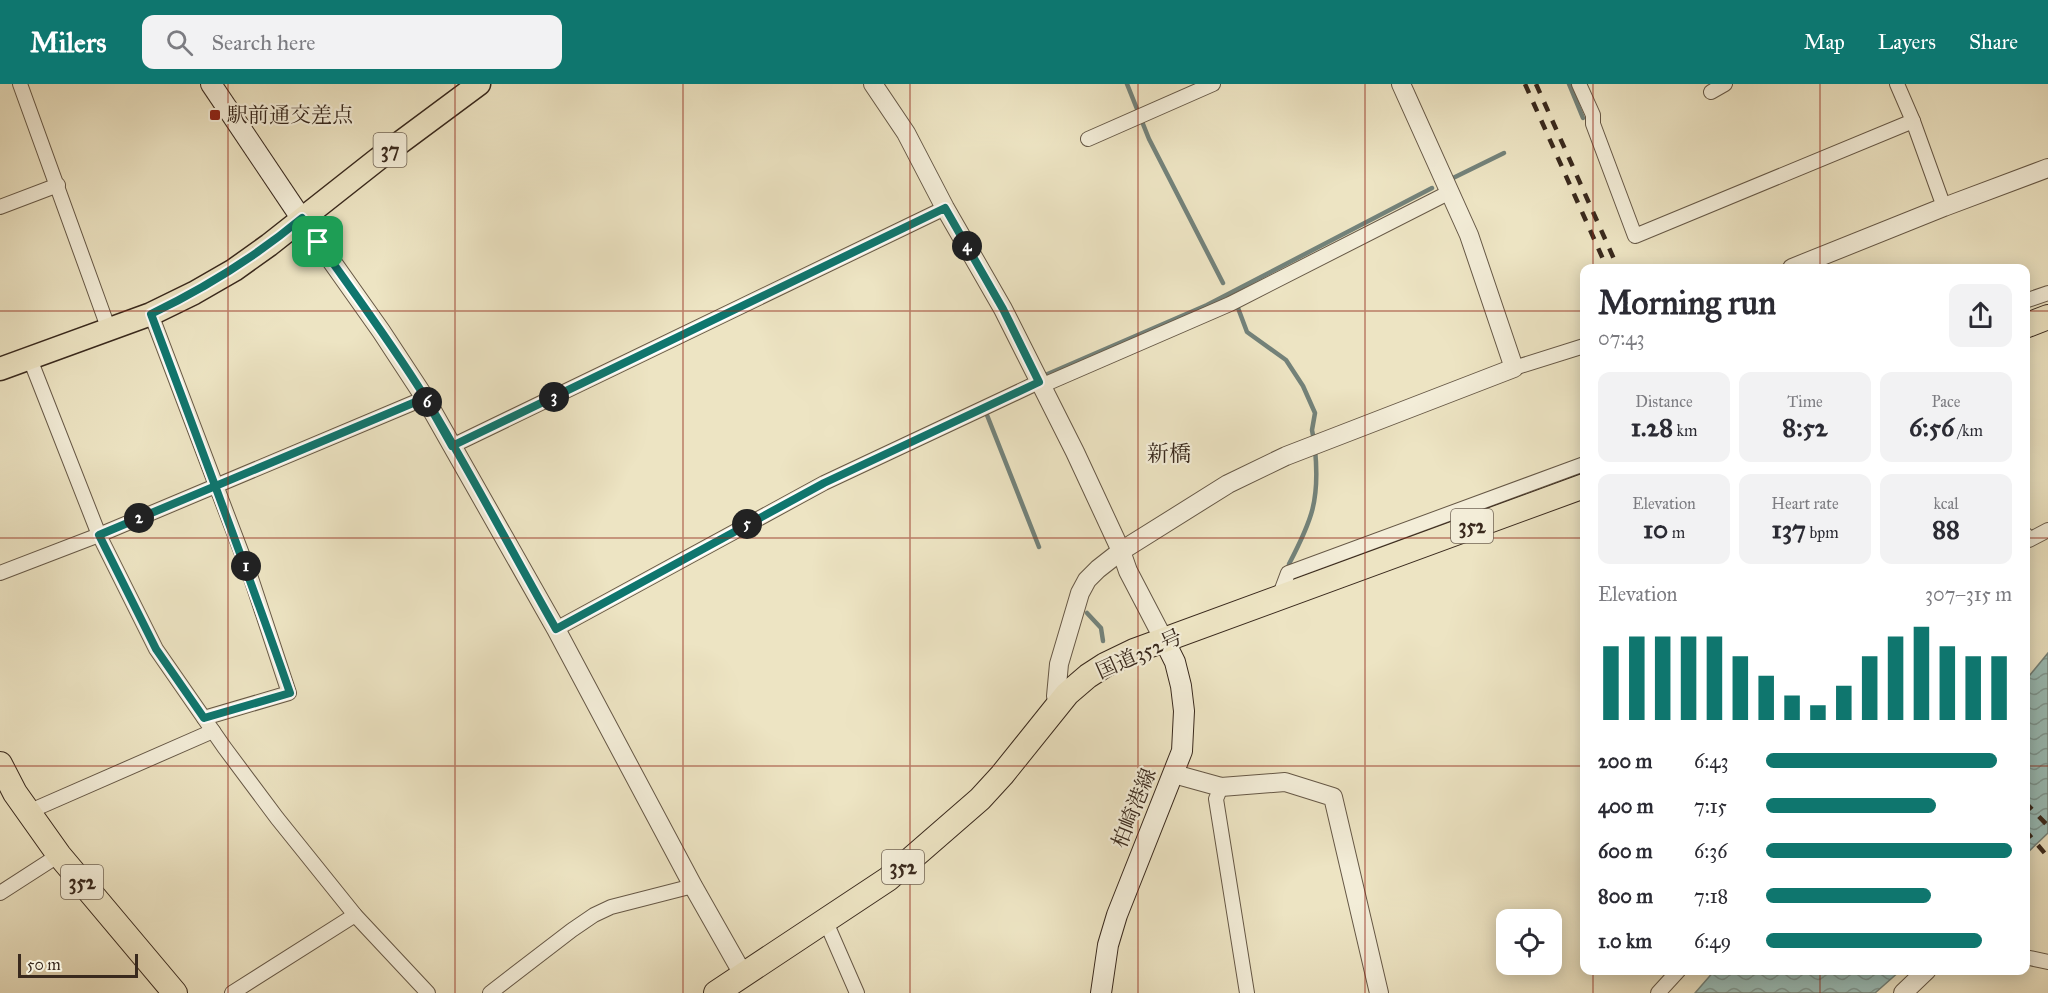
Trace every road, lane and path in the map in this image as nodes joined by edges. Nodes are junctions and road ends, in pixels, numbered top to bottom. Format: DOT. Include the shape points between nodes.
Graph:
graph roads {
  1 [pos="20,84"];
  2 [pos="211,84"];
  3 [pos="479,84"];
  4 [pos="873,84"];
  5 [pos="1214,84"];
  6 [pos="1401,84"];
  7 [pos="1579,84"];
  8 [pos="1725,84"];
  9 [pos="1897,84"];
  10 [pos="1711,92"];
  11 [pos="1913,121"];
  12 [pos="1088,139"];
  13 [pos="2048,168"];
  14 [pos="58,185"];
  15 [pos="1450,192"];
  16 [pos="0,207"];
  17 [pos="1944,207"];
  18 [pos="945,208"];
  19 [pos="302,218"];
  20 [pos="1802,264"];
  21 [pos="2048,293"];
  22 [pos="2030,300"];
  23 [pos="151,314"];
  24 [pos="2048,317"];
  25 [pos="2030,324"];
  26 [pos="109,330"];
  27 [pos="1580,347"];
  28 [pos="30,359"];
  29 [pos="1514,368"];
  30 [pos="0,369"];
  31 [pos="1040,384"];
  32 [pos="425,398"];
  33 [pos="452,446"];
  34 [pos="1580,465"];
  35 [pos="215,486"];
  36 [pos="1580,487"];
  37 [pos="2048,530"];
  38 [pos="99,535"];
  39 [pos="2030,539"];
  40 [pos="1121,551"];
  41 [pos="0,573"];
  42 [pos="1279,597"];
  43 [pos="556,629"];
  44 [pos="1164,640"];
  45 [pos="1059,704"];
  46 [pos="204,718"];
  47 [pos="213,731"];
  48 [pos="0,764"];
  49 [pos="1174,774"];
  50 [pos="1221,787"];
  51 [pos="28,812"];
  52 [pos="59,855"];
  53 [pos="693,886"];
  54 [pos="0,893"];
  55 [pos="355,915"];
  56 [pos="826,922"];
  57 [pos="2030,958"];
  58 [pos="2048,962"];
  59 [pos="1674,975"];
  60 [pos="1922,975"];
  61 [pos="744,976"];
  62 [pos="175,993"];
  63 [pos="232,993"];
  64 [pos="428,993"];
  65 [pos="490,993"];
  66 [pos="716,993"];
  67 [pos="856,993"];
  68 [pos="1101,993"];
  69 [pos="1247,993"];
  70 [pos="1379,993"];
  71 [pos="1658,993"];
  72 [pos="1903,993"];
  1 -- 14 [label="street"];
  2 -- 19 [label="main road"];
  3 -- 19 [label="main road, 37"];
  4 -- 18 [label="street" via="906,134"];
  5 -- 12 [label="street"];
  6 -- 15 [label="street"];
  7 -- 11 [label="street" via="1635,236"];
  8 -- 10 [label="street"];
  9 -- 11 [label="street"];
  11 -- 17 [label="street"];
  13 -- 17 [label="street"];
  14 -- 16 [label="street"];
  14 -- 26 [label="street"];
  15 -- 29 [label="street" via="1469,235"];
  15 -- 31 [label="street" via="1230,304"];
  17 -- 20 [label="street"];
  18 -- 31 [label="street" via="1003,309"];
  18 -- 33 [label="street"];
  19 -- 23 [label="main road, 37" via="234,270"];
  19 -- 32 [label="street"];
  21 -- 22 [label="street"];
  23 -- 26 [label="main road, 37"];
  23 -- 35 [label="street"];
  24 -- 25 [label="highway"];
  26 -- 28 [label="main road, 37"];
  27 -- 29 [label="street"];
  28 -- 30 [label="main road, 37"];
  28 -- 38 [label="street"];
  29 -- 40 [label="street" via="1286,456 1228,484"];
  31 -- 40 [label="street"];
  31 -- 43 [label="street" via="824,483"];
  32 -- 33 [label="street"];
  32 -- 35 [label="street"];
  33 -- 43 [label="street"];
  34 -- 42 [label="street" via="1288,573"];
  35 -- 38 [label="street"];
  35 -- 46 [label="street" via="290,693"];
  36 -- 42 [label="highway, 国道352号 / 352"];
  37 -- 39 [label="street"];
  38 -- 41 [label="street"];
  38 -- 46 [label="street" via="156,649"];
  40 -- 44 [label="street"];
  40 -- 45 [label="street" via="1098,568 1080,592 1058,672"];
  42 -- 44 [label="highway, 国道352号 / 352"];
  43 -- 53 [label="street"];
  44 -- 45 [label="highway, 国道352号 / 352" via="1105,665"];
  44 -- 49 [label="main road, 柏崎港線" via="1175,662 1184,711 1182,751"];
  45 -- 56 [label="highway, 国道352号 / 352" via="981,799 888,879"];
  46 -- 47 [label="street"];
  47 -- 51 [label="street"];
  47 -- 55 [label="street" via="277,819"];
  48 -- 51 [label="highway, 352"];
  49 -- 50 [label="street"];
  49 -- 68 [label="main road, 柏崎港線" via="1117,915"];
  50 -- 69 [label="street" via="1216,799"];
  50 -- 70 [label="street" via="1285,782 1333,797"];
  51 -- 52 [label="highway, 352"];
  52 -- 54 [label="street"];
  52 -- 62 [label="highway, 352"];
  53 -- 61 [label="street"];
  53 -- 65 [label="street" via="594,915"];
  55 -- 63 [label="street"];
  55 -- 64 [label="street"];
  56 -- 61 [label="highway, 国道352号 / 352"];
  56 -- 67 [label="street"];
  57 -- 58 [label="street"];
  59 -- 71 [label="street"];
  60 -- 72 [label="street"];
  61 -- 66 [label="highway, 国道352号 / 352"];
}
